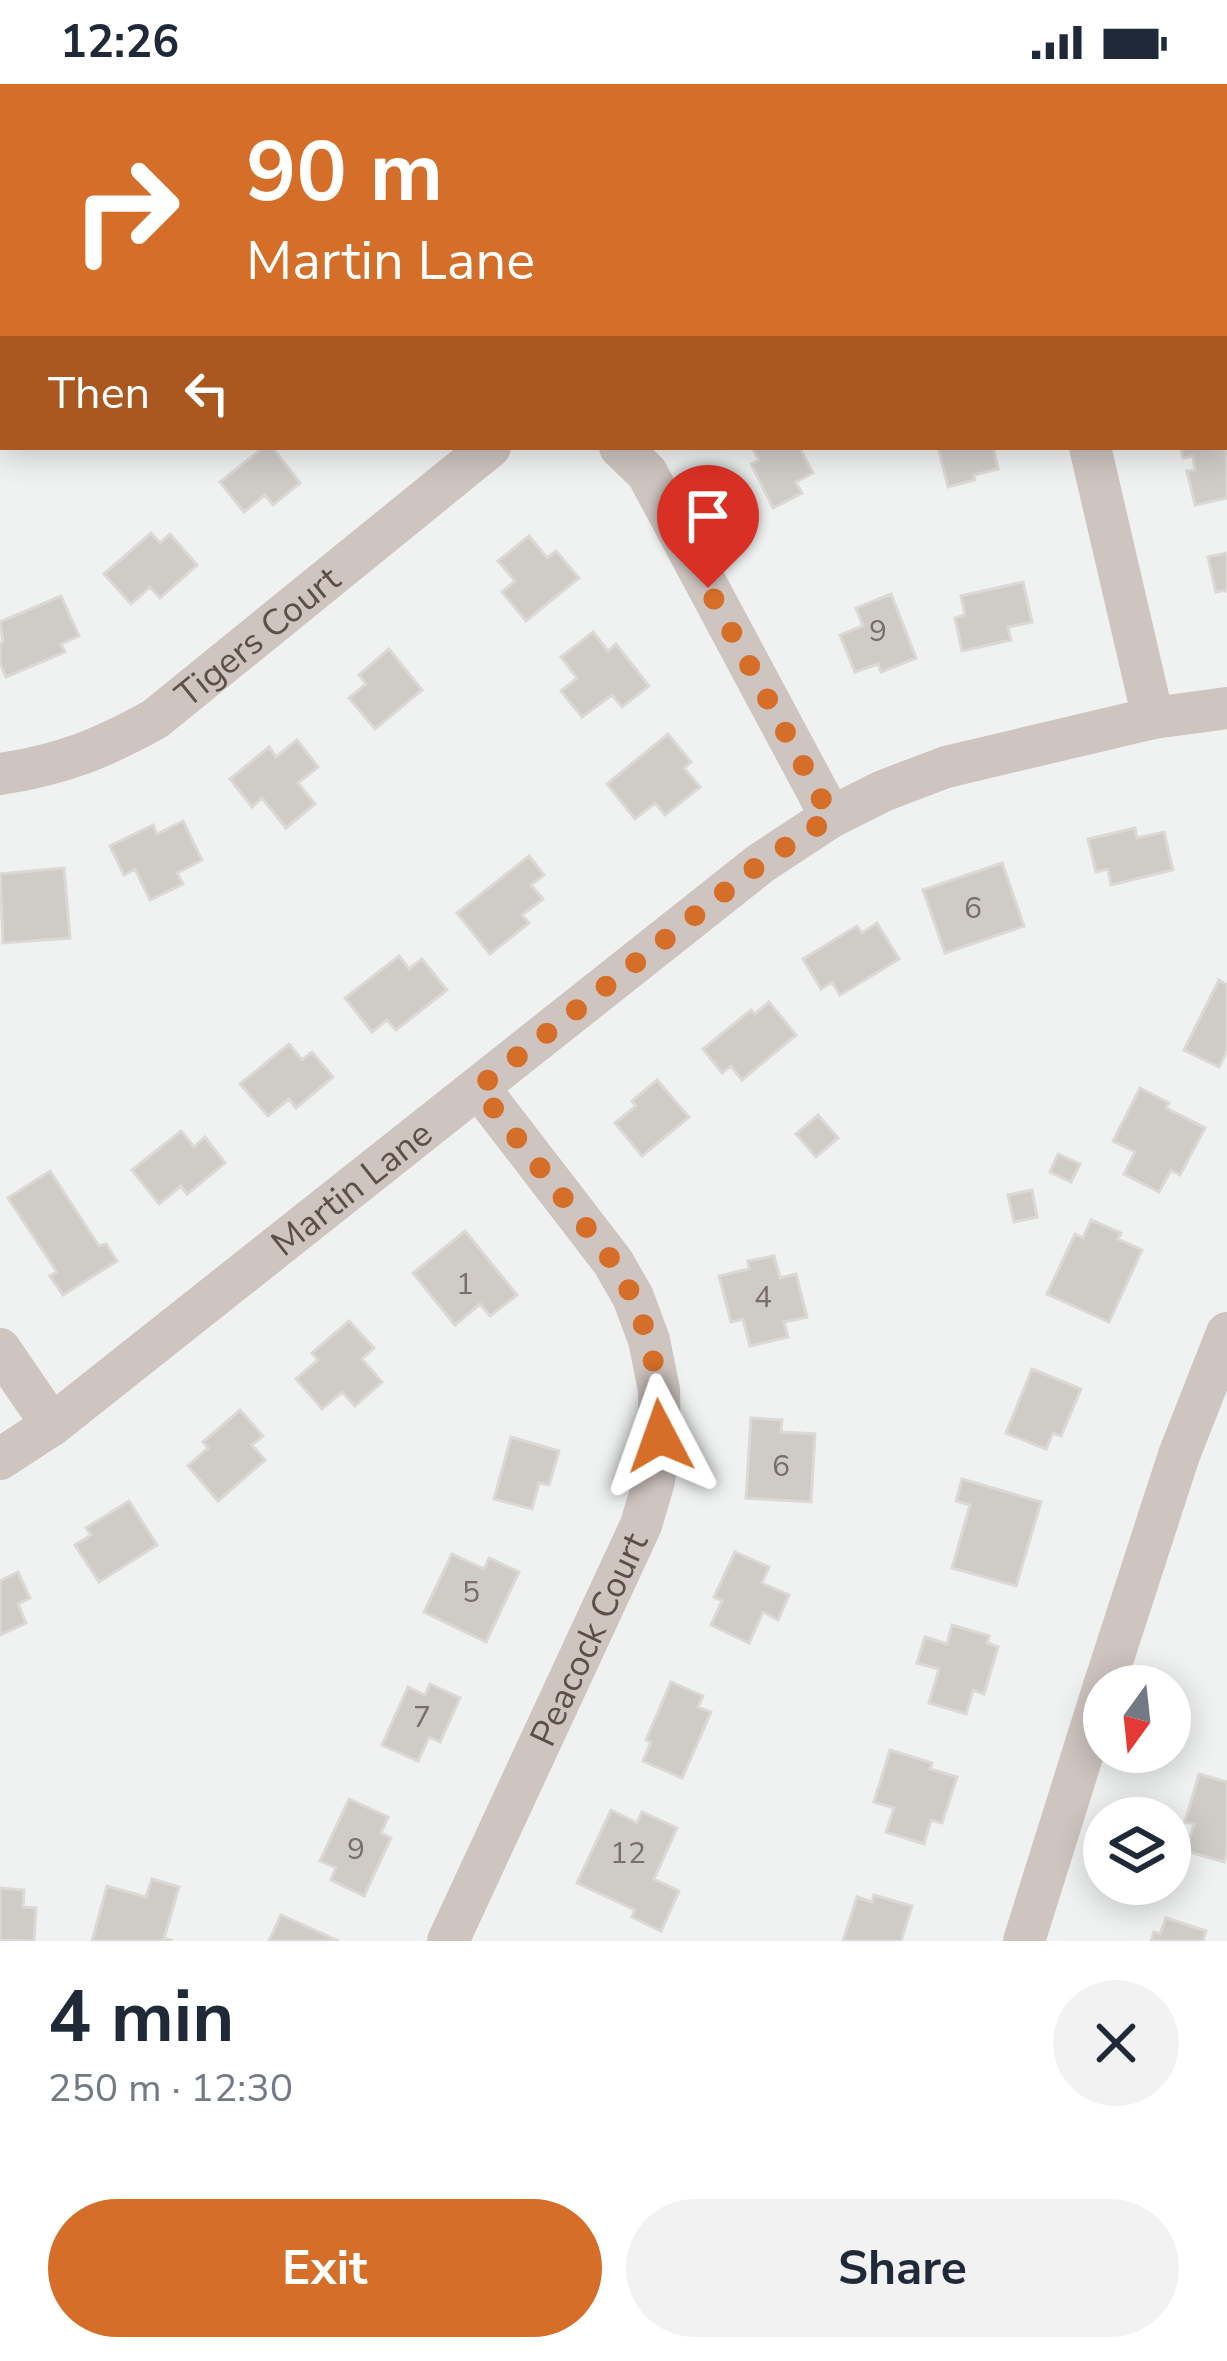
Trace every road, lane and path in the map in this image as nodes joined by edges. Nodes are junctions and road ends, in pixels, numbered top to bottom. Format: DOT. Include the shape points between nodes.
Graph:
graph roads {
  1 [pos="486,450"];
  2 [pos="623,450"];
  3 [pos="1091,450"];
  4 [pos="1227,709"];
  5 [pos="1154,718"];
  6 [pos="0,774"];
  7 [pos="831,817"];
  8 [pos="478,1088"];
  9 [pos="1227,1333"];
  10 [pos="0,1349"];
  11 [pos="52,1425"];
  12 [pos="0,1459"];
  13 [pos="1111,1665"];
  14 [pos="1083,1753"];
  15 [pos="448,1941"];
  16 [pos="1024,1941"];
  1 -- 6 [label="street, Tigers Court" via="155,719 68,761"];
  2 -- 7 [label="street" via="647,473"];
  3 -- 5 [label="street"];
  4 -- 5 [label="street, Martin Lane"];
  5 -- 7 [label="street, Martin Lane" via="946,767"];
  7 -- 8 [label="street, Martin Lane" via="761,863"];
  8 -- 11 [label="street, Martin Lane"];
  8 -- 15 [label="street, Peacock Court" via="633,1297 659,1390 660,1436 641,1525"];
  9 -- 13 [label="street"];
  10 -- 11 [label="street"];
  11 -- 12 [label="street, Martin Lane"];
  14 -- 16 [label="street"];
}
